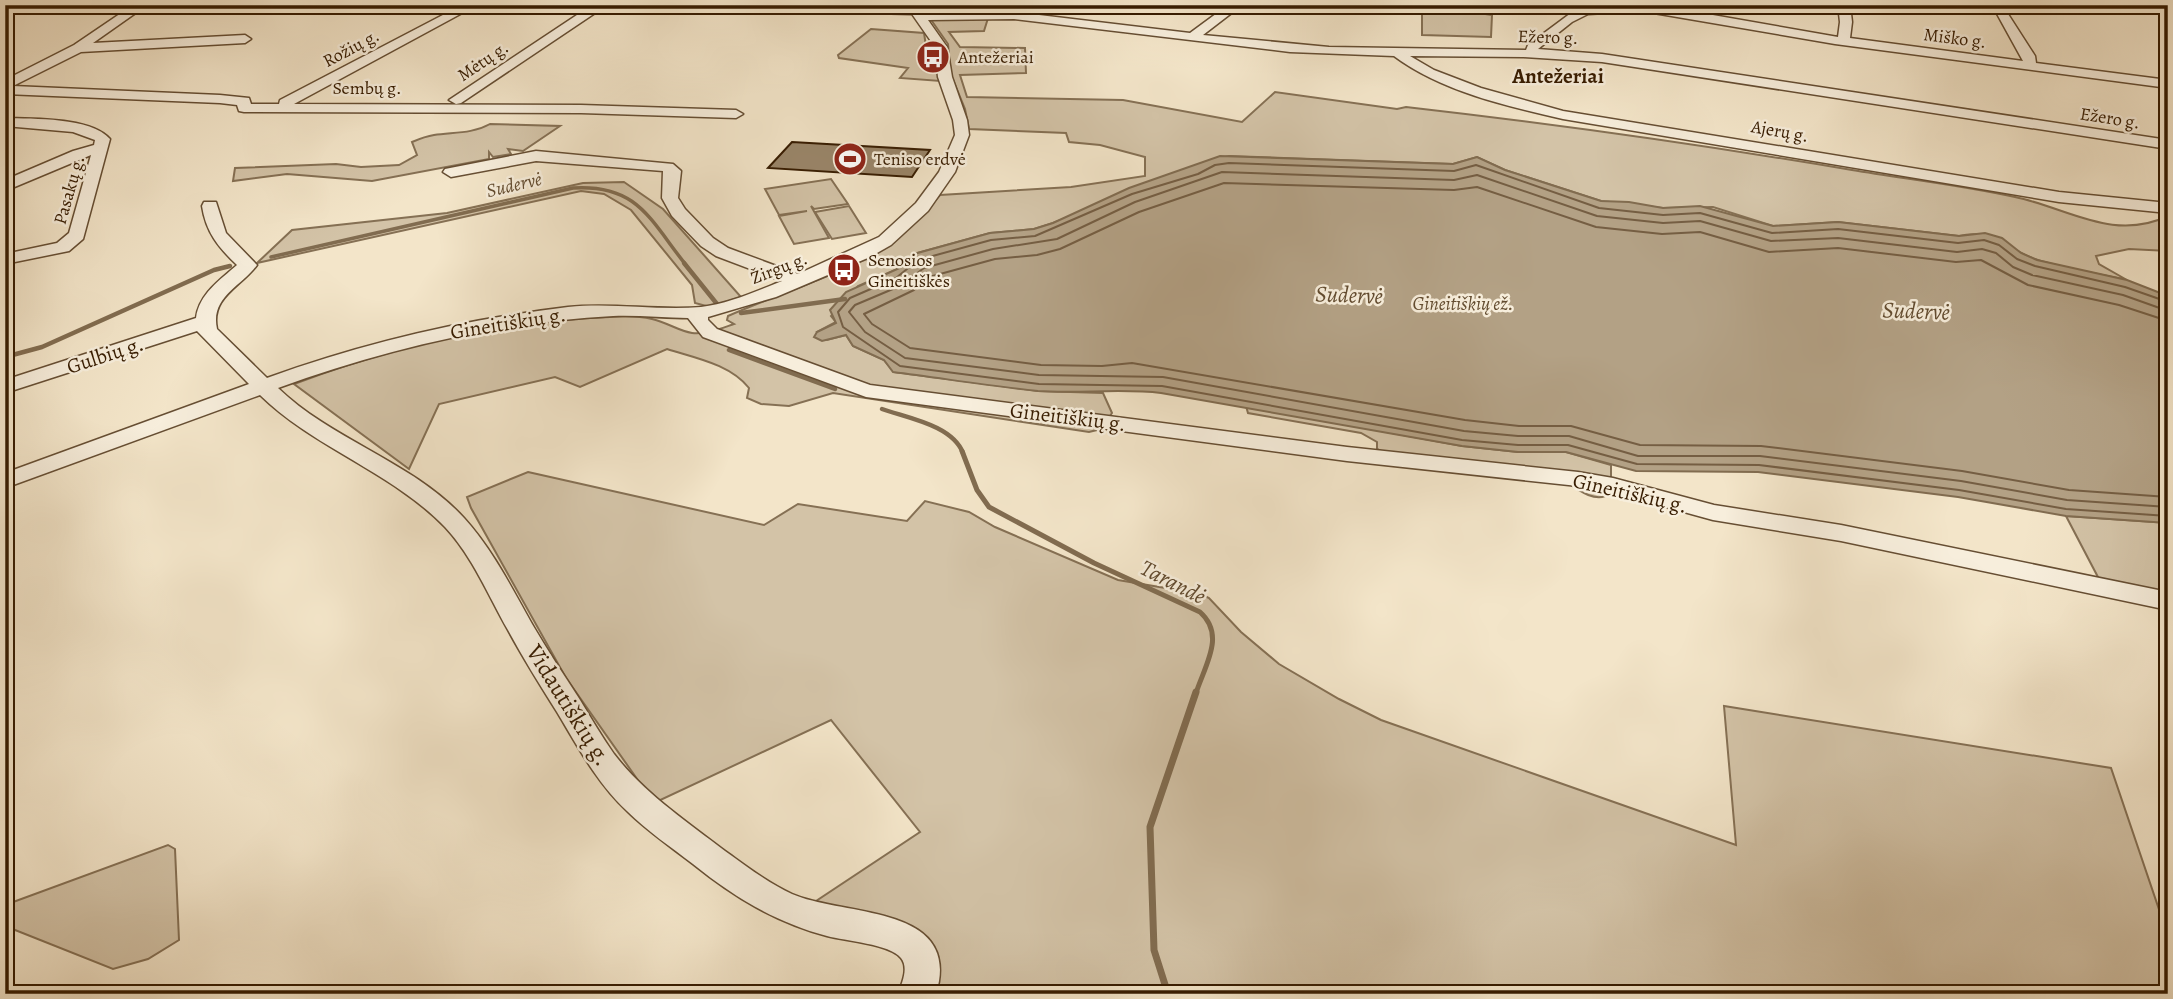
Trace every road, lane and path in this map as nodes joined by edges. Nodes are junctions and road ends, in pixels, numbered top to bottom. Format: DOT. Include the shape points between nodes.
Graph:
graph roads {
  1 [pos="40,5"];
  2 [pos="141,5"];
  3 [pos="471,5"];
  4 [pos="600,5"];
  5 [pos="608,5"];
  6 [pos="1236,5"];
  7 [pos="1844,5"];
  8 [pos="2032,5"];
  9 [pos="1611,6"];
  10 [pos="7,7"];
  11 [pos="916,11"];
  12 [pos="1194,36"];
  13 [pos="245,39"];
  14 [pos="1843,41"];
  15 [pos="78,48"];
  16 [pos="1398,53"];
  17 [pos="1533,53"];
  18 [pos="2030,65"];
  19 [pos="2168,84"];
  20 [pos="5,88"];
  21 [pos="456,100"];
  22 [pos="285,103"];
  23 [pos="736,114"];
  24 [pos="5,122"];
  25 [pos="2168,145"];
  26 [pos="100,148"];
  27 [pos="451,172"];
  28 [pos="5,186"];
  29 [pos="210,205"];
  30 [pos="2168,208"];
  31 [pos="5,259"];
  32 [pos="800,281"];
  33 [pos="699,313"];
  34 [pos="204,322"];
  35 [pos="5,387"];
  36 [pos="262,387"];
  37 [pos="5,481"];
  38 [pos="2168,601"];
  39 [pos="919,976"];
  1 -- 10 [label="street"];
  2 -- 15 [label="street"];
  3 -- 22 [label="street, Rožių g."];
  4 -- 21 [label="street, Mėtų g."];
  5 -- 11 [label="street, Ežero g."];
  6 -- 12 [label="street"];
  7 -- 14 [label="street"];
  8 -- 18 [label="street" via="2003,12"];
  9 -- 14 [label="street, Miško g." via="1656,8"];
  9 -- 17 [label="street, Miško g." via="1569,16 1532,48"];
  11 -- 12 [label="street, Ežero g." via="1075,16"];
  11 -- 32 [label="street, Žirgų g." via="941,47 944,77 962,131 957,149 922,207 885,242"];
  12 -- 16 [label="street, Ežero g." via="1277,47"];
  13 -- 15 [label="street"];
  14 -- 18 [label="street, Miško g."];
  15 -- 20 [label="street"];
  16 -- 17 [label="street, Ežero g."];
  16 -- 30 [label="street, Ajerų g." via="1436,75 1563,115 2059,197"];
  17 -- 25 [label="street, Ežero g." via="1636,62"];
  18 -- 19 [label="street, Miško g."];
  20 -- 23 [label="street, Sembų g." via="244,101 244,108"];
  24 -- 26 [label="street, Pasakų g." via="97,133 103,139"];
  26 -- 28 [label="street"];
  26 -- 31 [label="street, Pasakų g." via="80,227 71,242"];
  27 -- 32 [label="street" via="536,156 667,167 673,171 670,198 707,242"];
  29 -- 34 [label="street" via="219,238 248,265 209,302"];
  32 -- 33 [label="street, Žirgų g."];
  33 -- 36 [label="street, Gineitiškių g." via="594,311 516,320 381,348"];
  33 -- 38 [label="street, Gineitiškių g." via="698,321 710,333 866,391 1601,483 1713,512 1841,533"];
  34 -- 35 [label="street, Gulbių g."];
  34 -- 36 [label="street, Vidautiškių g." via="207,331"];
  36 -- 37 [label="street, Gineitiškių g."];
  36 -- 39 [label="street, Vidautiškių g." via="320,431 417,490 453,522 478,551 603,762 648,811 739,881 782,905 900,936 913,944"];
}
